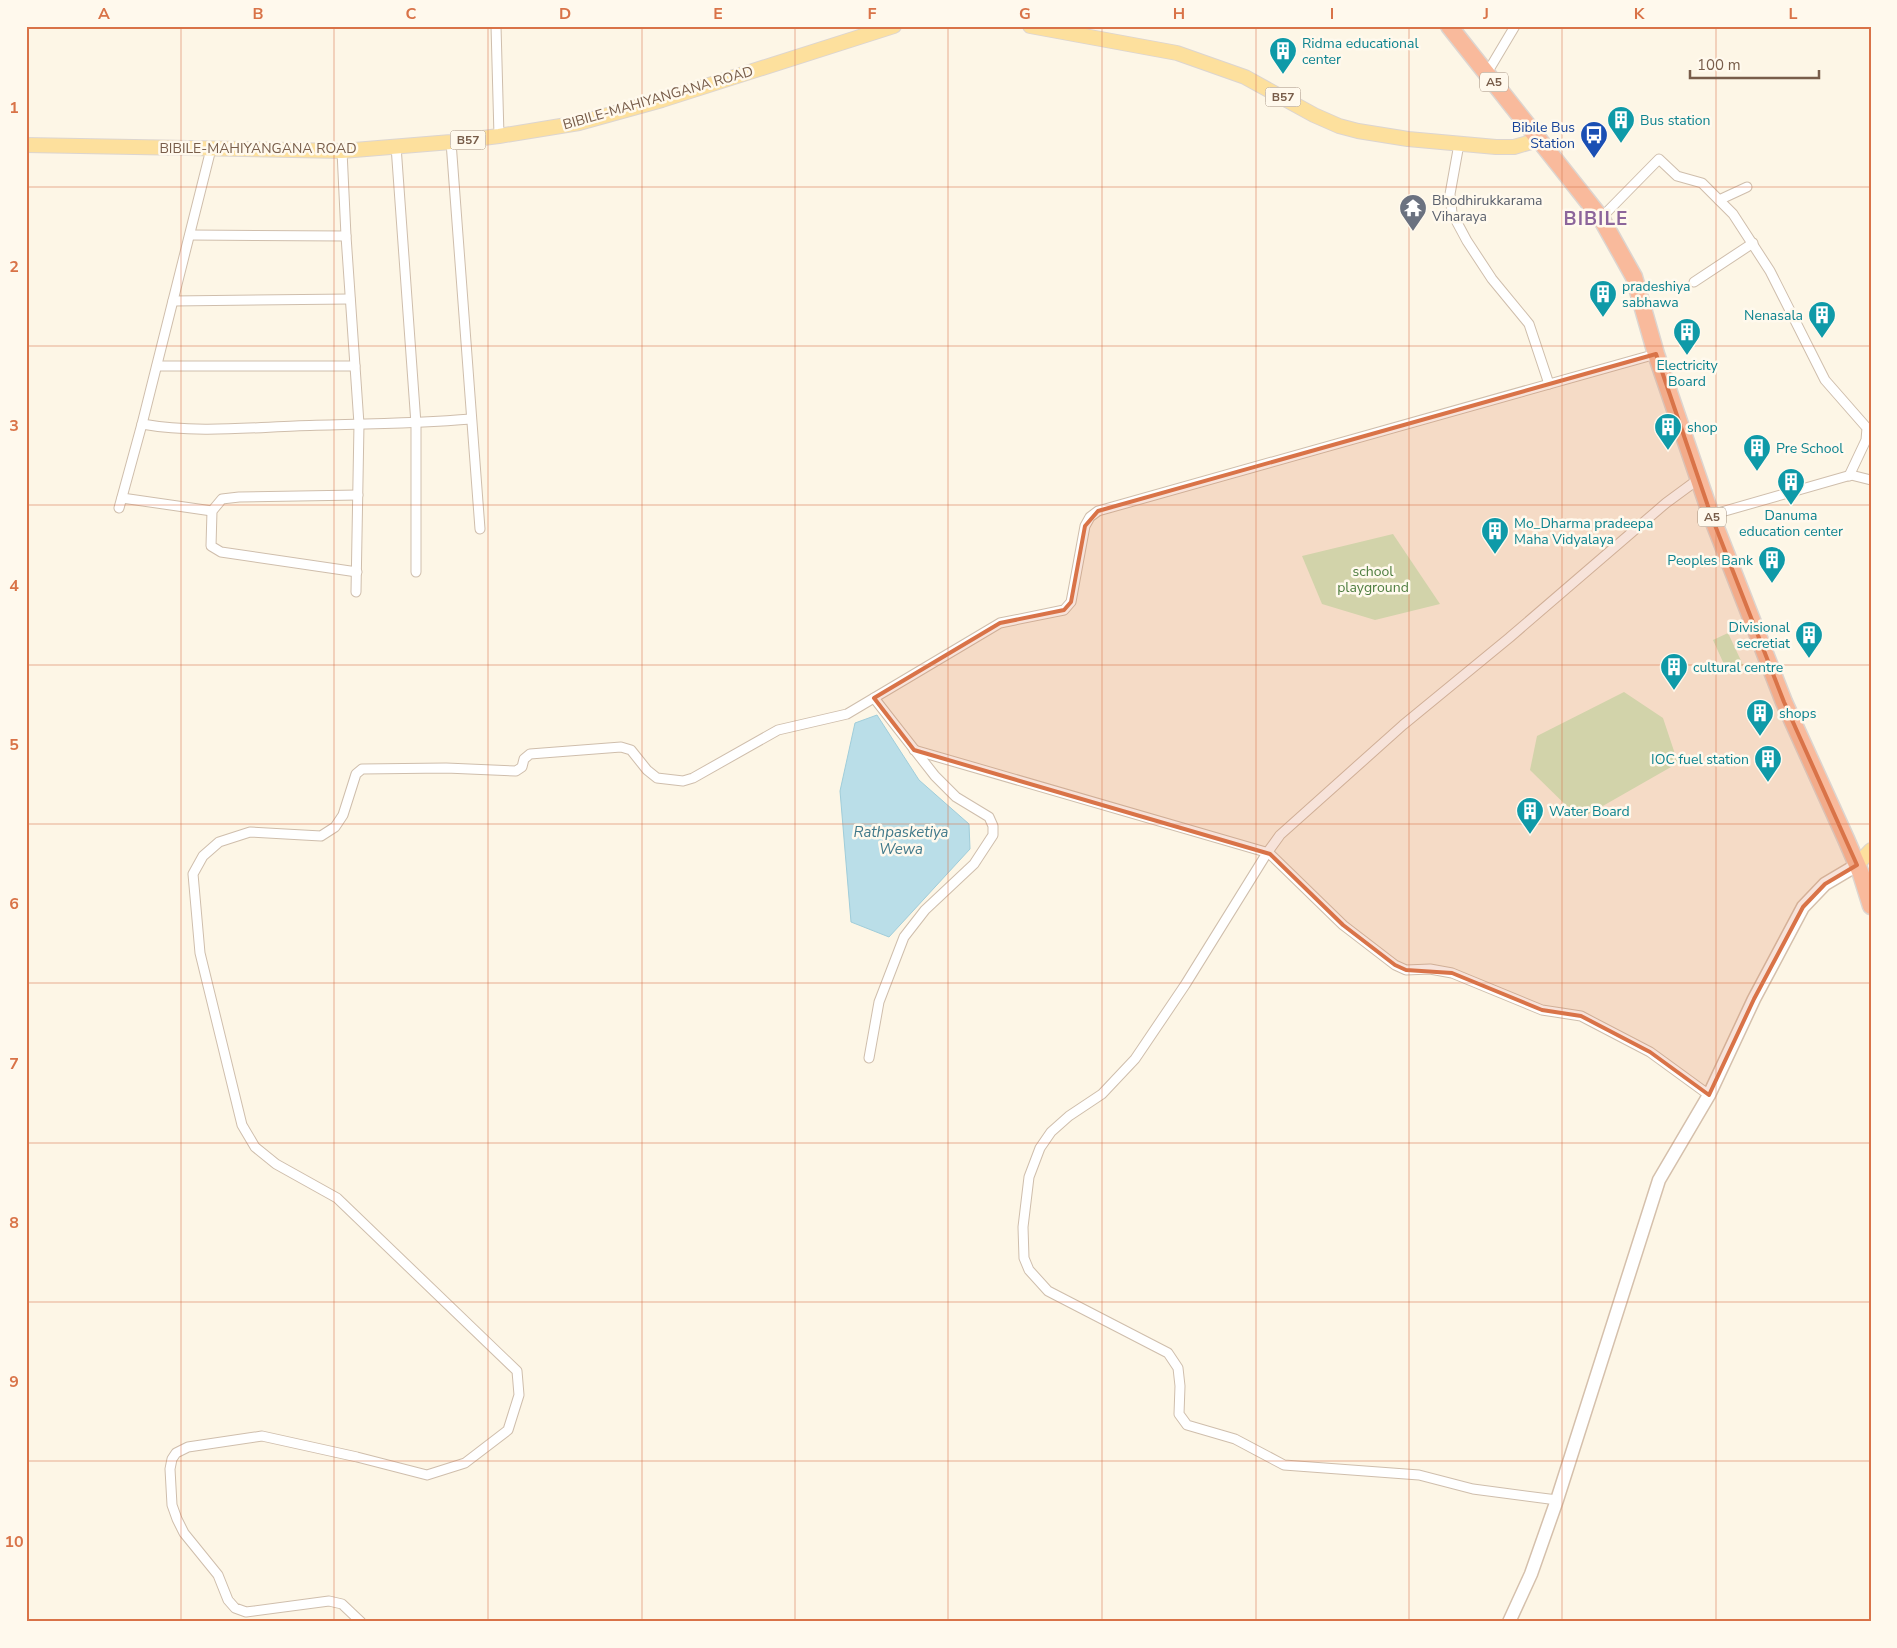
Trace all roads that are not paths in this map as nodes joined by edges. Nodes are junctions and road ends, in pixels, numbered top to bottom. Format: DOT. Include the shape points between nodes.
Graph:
graph roads {
  1 [pos="496,26"];
  2 [pos="894,26"];
  3 [pos="1030,26"];
  4 [pos="1448,26"];
  5 [pos="1515,26"];
  6 [pos="1487,73"];
  7 [pos="499,136"];
  8 [pos="1538,140"];
  9 [pos="451,142"];
  10 [pos="1460,144"];
  11 [pos="26,146"];
  12 [pos="396,146"];
  13 [pos="211,149"];
  14 [pos="342,150"];
  15 [pos="1747,187"];
  16 [pos="1720,200"];
  17 [pos="1601,218"];
  18 [pos="190,235"];
  19 [pos="346,236"];
  20 [pos="1753,243"];
  21 [pos="1694,282"];
  22 [pos="350,299"];
  23 [pos="173,301"];
  24 [pos="1656,354"];
  25 [pos="157,366"];
  26 [pos="355,366"];
  27 [pos="1549,384"];
  28 [pos="471,419"];
  29 [pos="142,424"];
  30 [pos="359,424"];
  31 [pos="416,424"];
  32 [pos="1849,476"];
  33 [pos="1700,478"];
  34 [pos="1871,480"];
  35 [pos="358,496"];
  36 [pos="122,498"];
  37 [pos="119,508"];
  38 [pos="212,511"];
  39 [pos="1711,514"];
  40 [pos="480,529"];
  41 [pos="357,572"];
  42 [pos="416,572"];
  43 [pos="356,592"];
  44 [pos="874,698"];
  45 [pos="914,750"];
  46 [pos="1871,850"];
  47 [pos="1267,853"];
  48 [pos="1857,865"];
  49 [pos="1871,906"];
  50 [pos="870,1058"];
  51 [pos="1709,1095"];
  52 [pos="1557,1500"];
  53 [pos="362,1622"];
  54 [pos="1509,1622"];
  1 -- 7 [label="street"];
  2 -- 7 [label="main road, BIBILE-MAHIYANGANA ROAD / B57" via="616,113 579,123"];
  3 -- 10 [label="main road, B57" via="1177,53 1245,77 1340,126"];
  4 -- 6 [label="highway, A5"];
  5 -- 6 [label="street"];
  6 -- 8 [label="highway, A5"];
  7 -- 9 [label="main road, BIBILE-MAHIYANGANA ROAD / B57"];
  8 -- 10 [label="main road, B57" via="1514,148"];
  8 -- 17 [label="highway, A5"];
  9 -- 12 [label="main road, BIBILE-MAHIYANGANA ROAD / B57"];
  9 -- 28 [label="street"];
  10 -- 27 [label="street" via="1450,194 1452,213 1492,279 1529,324"];
  11 -- 13 [label="main road, BIBILE-MAHIYANGANA ROAD / B57"];
  12 -- 14 [label="main road, BIBILE-MAHIYANGANA ROAD / B57"];
  12 -- 31 [label="street"];
  13 -- 14 [label="main road, BIBILE-MAHIYANGANA ROAD / B57"];
  13 -- 18 [label="street"];
  14 -- 19 [label="street"];
  15 -- 16 [label="street"];
  16 -- 17 [label="street" via="1702,183 1677,176 1659,159"];
  16 -- 20 [label="street"];
  17 -- 24 [label="highway, A5" via="1634,277"];
  18 -- 19 [label="street"];
  18 -- 23 [label="street"];
  19 -- 22 [label="street"];
  20 -- 21 [label="street"];
  20 -- 32 [label="street" via="1825,380 1867,428 1866,440"];
  22 -- 23 [label="street"];
  22 -- 26 [label="street"];
  23 -- 25 [label="street"];
  24 -- 27 [label="street"];
  24 -- 33 [label="highway, A5"];
  25 -- 26 [label="street"];
  25 -- 29 [label="street"];
  26 -- 30 [label="street"];
  27 -- 44 [label="street" via="1098,511 1090,516 1085,526 1071,602 1064,610 1000,623"];
  28 -- 31 [label="street"];
  28 -- 40 [label="street"];
  29 -- 30 [label="street" via="200,429"];
  29 -- 36 [label="street"];
  30 -- 31 [label="street"];
  30 -- 35 [label="street"];
  31 -- 42 [label="street"];
  32 -- 34 [label="street"];
  32 -- 39 [label="street"];
  33 -- 39 [label="highway, A5"];
  33 -- 47 [label="street" via="1666,503 1403,725 1280,835"];
  35 -- 38 [label="street" via="239,497 222,499"];
  35 -- 41 [label="street"];
  36 -- 37 [label="street"];
  36 -- 38 [label="street"];
  38 -- 41 [label="street" via="211,546 221,552"];
  39 -- 48 [label="highway, A5" via="1784,702"];
  41 -- 43 [label="street"];
  44 -- 45 [label="street"];
  44 -- 53 [label="street" via="847,714 778,730 683,782 657,778 631,750 621,747 530,754 522,767 516,770 362,769 356,774 343,815 335,827 322,836 250,832 219,842 204,856 193,874 200,953 242,1125 255,1147 276,1164 337,1198 518,1371 519,1395 508,1430 465,1462 426,1476 262,1436 188,1447 172,1459 172,1505 176,1519 184,1534 218,1575 228,1600 235,1608 246,1612 329,1600 342,1604"];
  45 -- 47 [label="street"];
  45 -- 50 [label="street" via="956,798 990,817 993,835 974,864 925,910 904,937 879,1002"];
  46 -- 48 [label="main road"];
  47 -- 51 [label="street" via="1343,925 1395,965 1406,970 1430,969 1452,973 1542,1010 1581,1016 1650,1052"];
  47 -- 52 [label="street" via="1135,1059 1102,1094 1051,1132 1040,1148 1029,1177 1023,1227 1024,1258 1029,1270 1048,1291 1168,1353 1178,1368 1179,1414 1186,1425 1235,1439 1284,1465 1419,1475 1473,1488"];
  48 -- 49 [label="highway, A5"];
  48 -- 51 [label="street" via="1825,884 1804,907 1754,999"];
  51 -- 52 [label="street" via="1659,1180"];
  52 -- 54 [label="street" via="1531,1574"];
}
